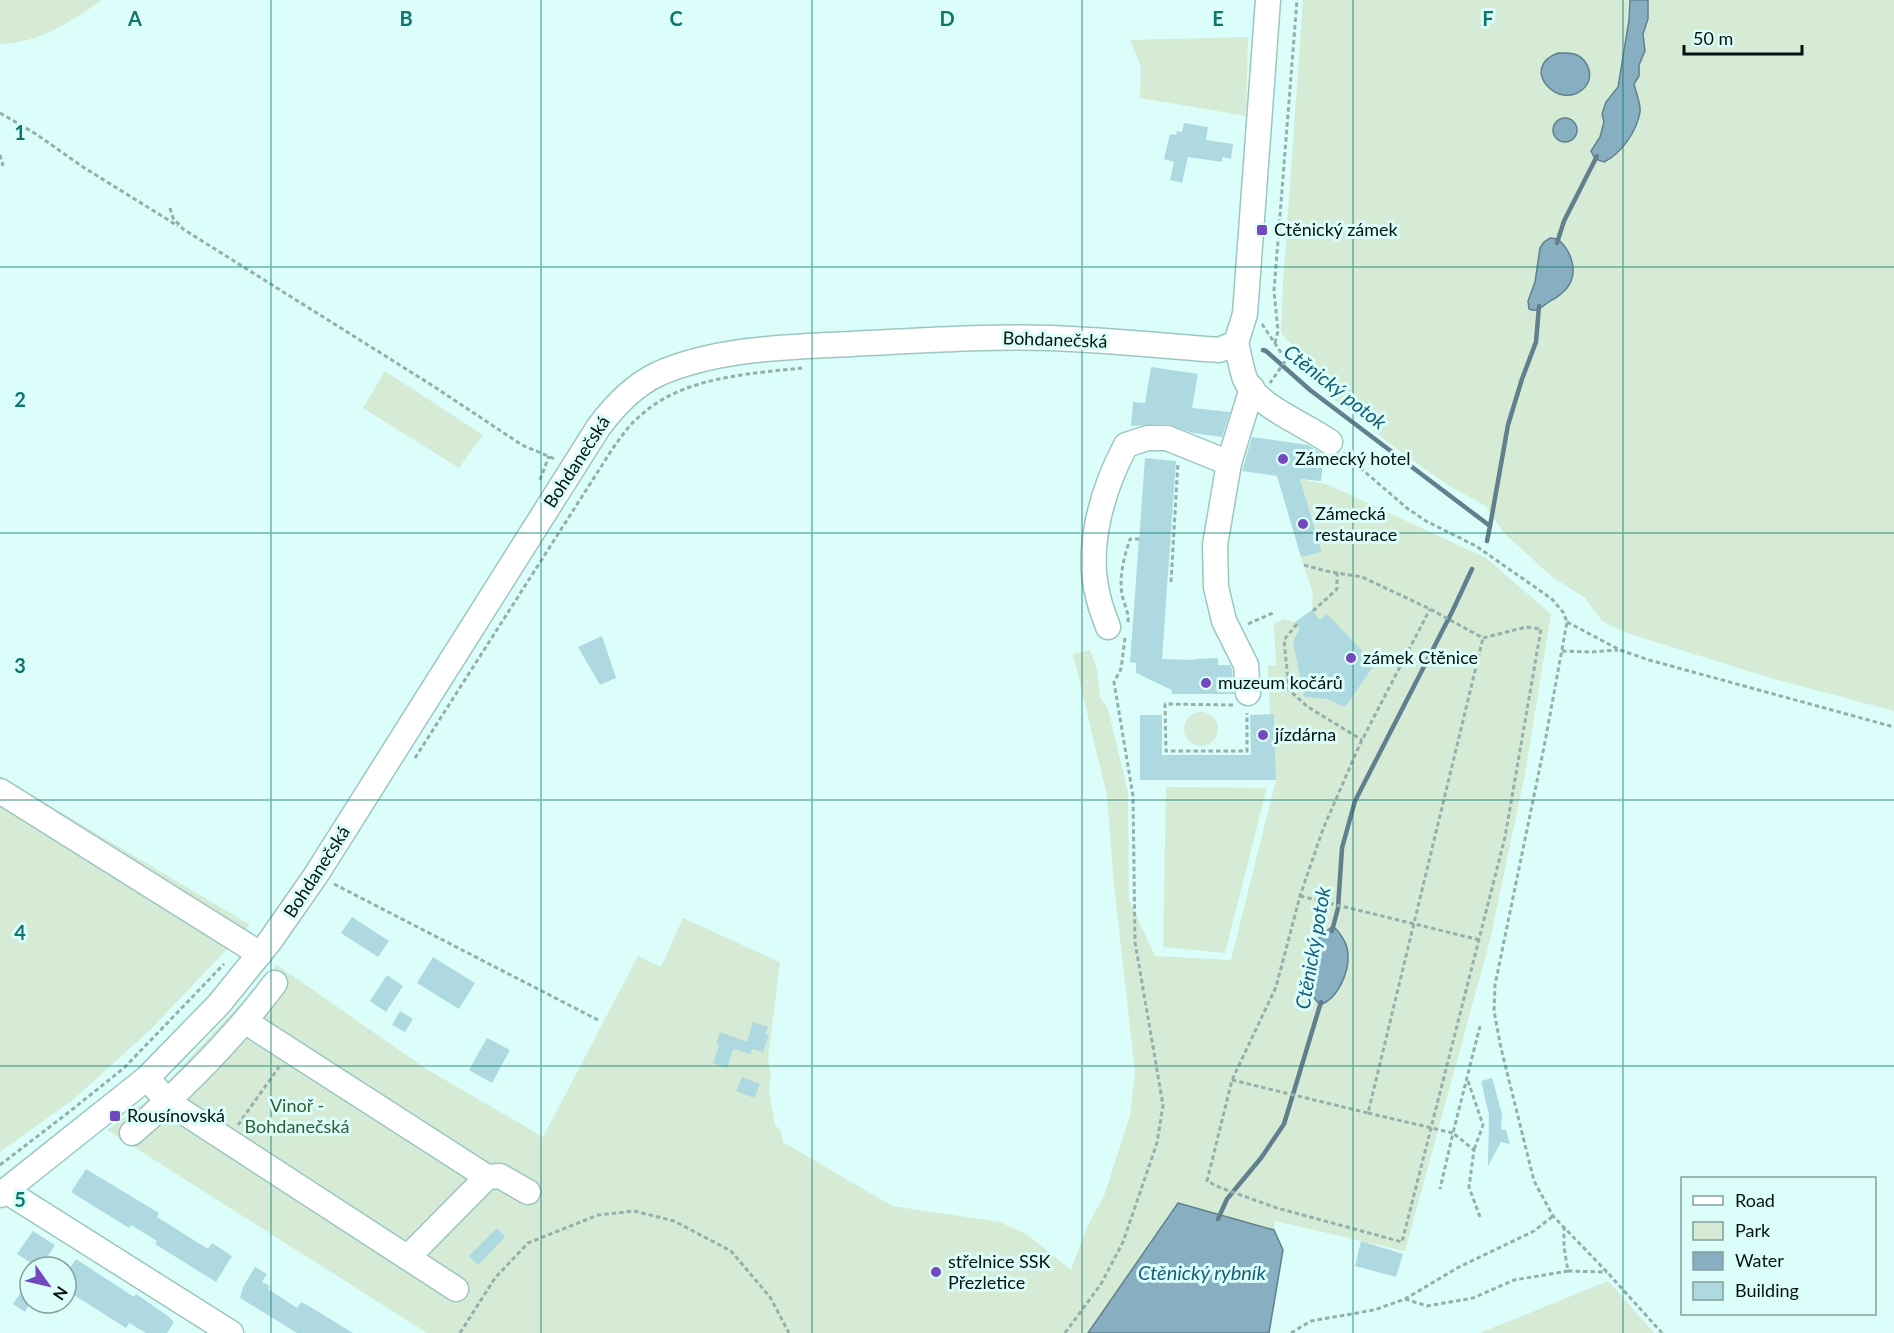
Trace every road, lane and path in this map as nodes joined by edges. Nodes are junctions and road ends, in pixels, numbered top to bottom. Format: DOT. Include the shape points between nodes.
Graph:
graph roads {
  1 [pos="1268,0"];
  2 [pos="1297,0"];
  3 [pos="0,113"];
  4 [pos="0,156"];
  5 [pos="3,166"];
  6 [pos="170,208"];
  7 [pos="183,229"];
  8 [pos="1236,343"];
  9 [pos="1275,343"];
  10 [pos="1284,362"];
  11 [pos="812,366"];
  12 [pos="1279,370"];
  13 [pos="1252,388"];
  14 [pos="1330,441"];
  15 [pos="1178,454"];
  16 [pos="549,456"];
  17 [pos="1229,464"];
  18 [pos="574,465"];
  19 [pos="540,481"];
  20 [pos="1139,539"];
  21 [pos="1304,566"];
  22 [pos="1337,573"];
  23 [pos="1170,582"];
  24 [pos="1430,609"];
  25 [pos="1313,611"];
  26 [pos="1273,613"];
  27 [pos="1567,622"];
  28 [pos="1297,624"];
  29 [pos="1242,627"];
  30 [pos="1120,630"];
  31 [pos="1483,638"];
  32 [pos="1620,650"];
  33 [pos="1562,651"];
  34 [pos="1247,699"];
  35 [pos="1894,727"];
  36 [pos="1362,740"];
  37 [pos="414,760"];
  38 [pos="0,791"];
  39 [pos="316,875"];
  40 [pos="1300,896"];
  41 [pos="1412,925"];
  42 [pos="1480,940"];
  43 [pos="252,949"];
  44 [pos="275,983"];
  45 [pos="598,1020"];
  46 [pos="246,1022"];
  47 [pos="1480,1026"];
  48 [pos="290,1050"];
  49 [pos="147,1078"];
  50 [pos="1467,1079"];
  51 [pos="1232,1080"];
  52 [pos="168,1102"];
  53 [pos="1368,1113"];
  54 [pos="1432,1128"];
  55 [pos="132,1133"];
  56 [pos="1453,1133"];
  57 [pos="228,1141"];
  58 [pos="1474,1150"];
  59 [pos="0,1165"];
  60 [pos="487,1177"];
  61 [pos="1440,1189"];
  62 [pos="528,1192"];
  63 [pos="3,1193"];
  64 [pos="1553,1216"];
  65 [pos="1480,1217"];
  66 [pos="1564,1225"];
  67 [pos="408,1257"];
  68 [pos="1568,1271"];
  69 [pos="1607,1272"];
  70 [pos="456,1288"];
  71 [pos="1405,1299"];
  72 [pos="231,1333"];
  73 [pos="460,1333"];
  74 [pos="789,1333"];
  75 [pos="1065,1333"];
  76 [pos="1291,1333"];
  77 [pos="1662,1333"];
  1 -- 8 [label="street" via="1245,314"];
  2 -- 9 [label="path" via="1274,291 1278,331"];
  3 -- 7 [label="path"];
  4 -- 5 [label="path"];
  6 -- 7 [label="path"];
  7 -- 16 [label="path" via="522,445"];
  8 -- 13 [label="street" via="1245,380"];
  8 -- 18 [label="street, Bohdanečská" via="1219,350 1051,338 977,338 729,354 684,365 634,389 615,405"];
  10 -- 12 [label="path"];
  11 -- 37 [label="path" via="690,387 655,404 639,417 613,448"];
  13 -- 14 [label="street" via="1271,406"];
  13 -- 17 [label="street"];
  14 -- 27 [label="path" via="1408,509 1476,546 1552,599"];
  15 -- 23 [label="path"];
  16 -- 18 [label="path"];
  16 -- 19 [label="path"];
  17 -- 30 [label="street" via="1167,438 1148,438 1126,445 1102,503 1093,545 1097,594"];
  17 -- 34 [label="street" via="1215,545 1216,587 1224,621 1246,665"];
  18 -- 39 [label="street, Bohdanečská"];
  20 -- 30 [label="path" via="1130,539 1122,560 1122,593 1128,616"];
  21 -- 22 [label="path"];
  22 -- 24 [label="path" via="1362,577"];
  22 -- 25 [label="path" via="1337,589"];
  24 -- 31 [label="path"];
  24 -- 36 [label="path"];
  26 -- 29 [label="path"];
  27 -- 32 [label="path"];
  27 -- 33 [label="path"];
  28 -- 36 [label="path" via="1284,640 1289,690 1308,707"];
  30 -- 75 [label="path" via="1121,669 1114,682 1133,796 1135,942 1163,1105 1157,1143 1123,1242 1101,1284"];
  31 -- 41 [label="path"];
  31 -- 42 [label="path" via="1526,627 1541,629 1505,837"];
  32 -- 33 [label="path"];
  32 -- 35 [label="path"];
  33 -- 64 [label="path" via="1495,985 1494,1011 1534,1180"];
  34 -- 34 [label="path" via="1246,751 1166,751 1165,704"];
  36 -- 40 [label="path" via="1323,829"];
  38 -- 43 [label="street"];
  39 -- 43 [label="street, Bohdanečská"];
  39 -- 45 [label="path"];
  40 -- 41 [label="path"];
  40 -- 51 [label="path" via="1276,987"];
  41 -- 42 [label="path"];
  41 -- 53 [label="path"];
  42 -- 54 [label="path"];
  43 -- 49 [label="street, Bohdanečská" via="219,1004"];
  43 -- 59 [label="path" via="124,1068"];
  44 -- 46 [label="street"];
  46 -- 48 [label="street"];
  46 -- 52 [label="street"];
  47 -- 50 [label="path"];
  48 -- 57 [label="path"];
  48 -- 60 [label="street"];
  49 -- 52 [label="street"];
  49 -- 63 [label="street, Bohdanečská"];
  50 -- 56 [label="path"];
  50 -- 58 [label="path" via="1483,1125"];
  51 -- 53 [label="path"];
  51 -- 54 [label="path" via="1207,1181 1277,1208 1402,1242"];
  52 -- 55 [label="street"];
  52 -- 57 [label="street"];
  53 -- 54 [label="path"];
  54 -- 56 [label="path"];
  56 -- 58 [label="path"];
  56 -- 61 [label="path"];
  57 -- 67 [label="street"];
  58 -- 65 [label="path" via="1469,1187"];
  60 -- 62 [label="street" via="500,1176"];
  60 -- 67 [label="street"];
  63 -- 72 [label="street"];
  64 -- 66 [label="path"];
  64 -- 71 [label="path" via="1534,1231 1459,1267"];
  66 -- 68 [label="path"];
  66 -- 69 [label="path"];
  67 -- 70 [label="street"];
  68 -- 69 [label="path"];
  68 -- 71 [label="path" via="1514,1280 1473,1298 1439,1304 1427,1306"];
  69 -- 77 [label="path"];
  71 -- 76 [label="path" via="1374,1310 1311,1321"];
  73 -- 74 [label="path" via="495,1278 528,1243 598,1215 634,1211 674,1221 731,1251 770,1297"];
}
